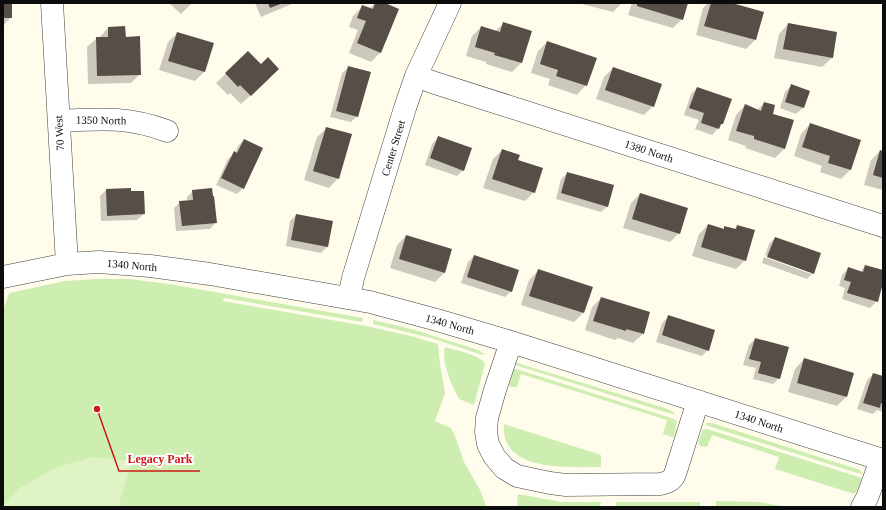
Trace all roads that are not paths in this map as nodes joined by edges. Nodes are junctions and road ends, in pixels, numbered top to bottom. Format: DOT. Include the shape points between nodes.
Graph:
graph roads {
  1 [pos="52,3"];
  2 [pos="450,3"];
  3 [pos="416,76"];
  4 [pos="59,120"];
  5 [pos="167,131"];
  6 [pos="883,226"];
  7 [pos="67,264"];
  8 [pos="3,277"];
  9 [pos="349,298"];
  10 [pos="511,342"];
  11 [pos="698,401"];
  12 [pos="882,460"];
  13 [pos="862,507"];
  1 -- 4 [label="street, 70 West"];
  2 -- 3 [label="street, Center Street"];
  3 -- 6 [label="street, 1380 North"];
  3 -- 9 [label="street, Center Street" via="364,241"];
  4 -- 5 [label="street, 1350 North" via="110,118 149,124"];
  4 -- 7 [label="street, 70 West"];
  7 -- 8 [label="street, 1340 North"];
  7 -- 9 [label="street, 1340 North" via="99,262 150,266"];
  9 -- 10 [label="street, 1340 North" via="423,316"];
  10 -- 11 [label="street, 1340 North"];
  10 -- 11 [label="street" via="495,390 486,432 494,456 504,468 517,476 566,485 668,482 675,474"];
  11 -- 12 [label="street, 1340 North"];
  12 -- 13 [label="street"];
}
